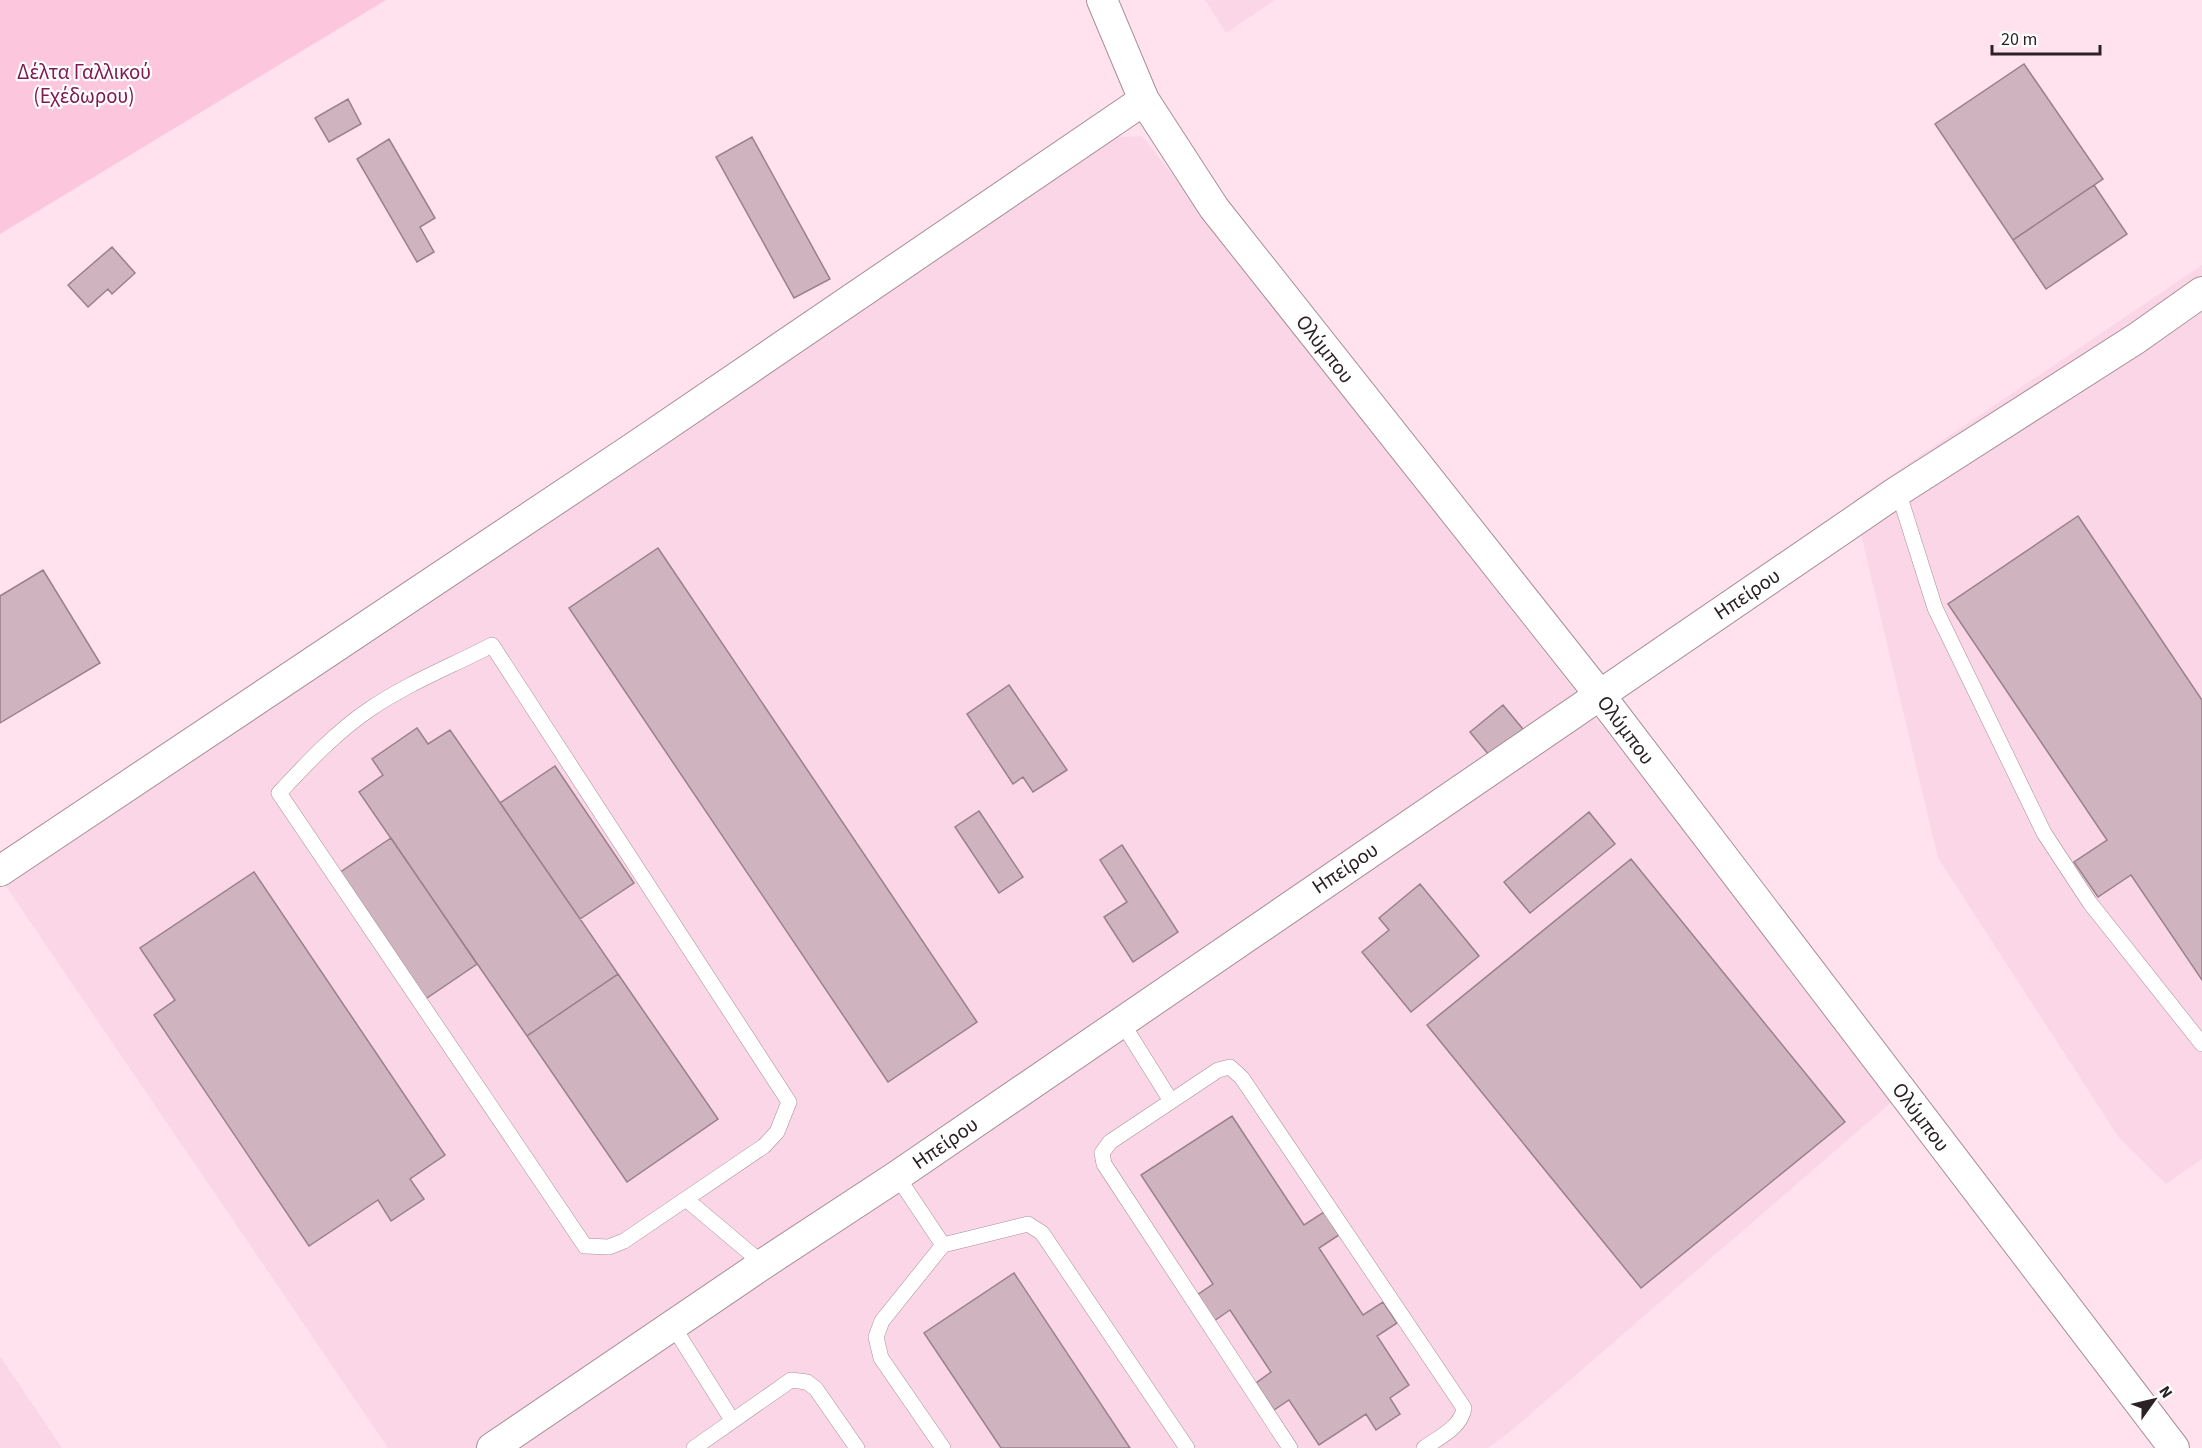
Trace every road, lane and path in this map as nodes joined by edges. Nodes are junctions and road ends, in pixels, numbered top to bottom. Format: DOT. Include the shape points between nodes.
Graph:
graph roads {
  1 [pos="1102,0"];
  2 [pos="1144,100"];
  3 [pos="2202,292"];
  4 [pos="1898,491"];
  5 [pos="1599,694"];
  6 [pos="0,871"];
  7 [pos="1121,1021"];
  8 [pos="2202,1044"];
  9 [pos="1171,1101"];
  10 [pos="897,1176"];
  11 [pos="687,1200"];
  12 [pos="943,1245"];
  13 [pos="763,1264"];
  14 [pos="673,1326"];
  15 [pos="732,1420"];
  16 [pos="492,1448"];
  17 [pos="694,1448"];
  18 [pos="856,1448"];
  19 [pos="943,1448"];
  20 [pos="1187,1448"];
  21 [pos="1290,1448"];
  22 [pos="1424,1448"];
  23 [pos="2174,1448"];
  1 -- 2 [label="street, Ολύμπου"];
  2 -- 5 [label="street, Ολύμπου" via="1214,208"];
  2 -- 6 [label="street"];
  3 -- 4 [label="street, Ηπείρου"];
  4 -- 5 [label="street, Ηπείρου"];
  4 -- 8 [label="lane" via="1935,608 2044,833 2090,903"];
  5 -- 7 [label="street, Ηπείρου"];
  5 -- 23 [label="street, Ολύμπου"];
  7 -- 9 [label="lane"];
  7 -- 10 [label="street, Ηπείρου"];
  9 -- 21 [label="lane" via="1110,1142 1102,1153 1104,1164"];
  9 -- 22 [label="lane" via="1218,1070 1230,1067 1242,1078 1464,1408 1456,1425"];
  10 -- 12 [label="lane"];
  10 -- 13 [label="street, Ηπείρου"];
  11 -- 11 [label="lane" via="624,1241 609,1247 585,1246 279,793 339,733 370,709 492,645 789,1102 777,1132 764,1146"];
  11 -- 13 [label="lane"];
  12 -- 19 [label="lane" via="882,1321 876,1337 881,1358"];
  12 -- 20 [label="lane" via="1028,1224 1042,1233"];
  13 -- 14 [label="street, Ηπείρου"];
  14 -- 15 [label="lane"];
  14 -- 16 [label="street, Ηπείρου"];
  15 -- 17 [label="lane"];
  15 -- 18 [label="lane" via="791,1380 807,1382 816,1389"];
}
